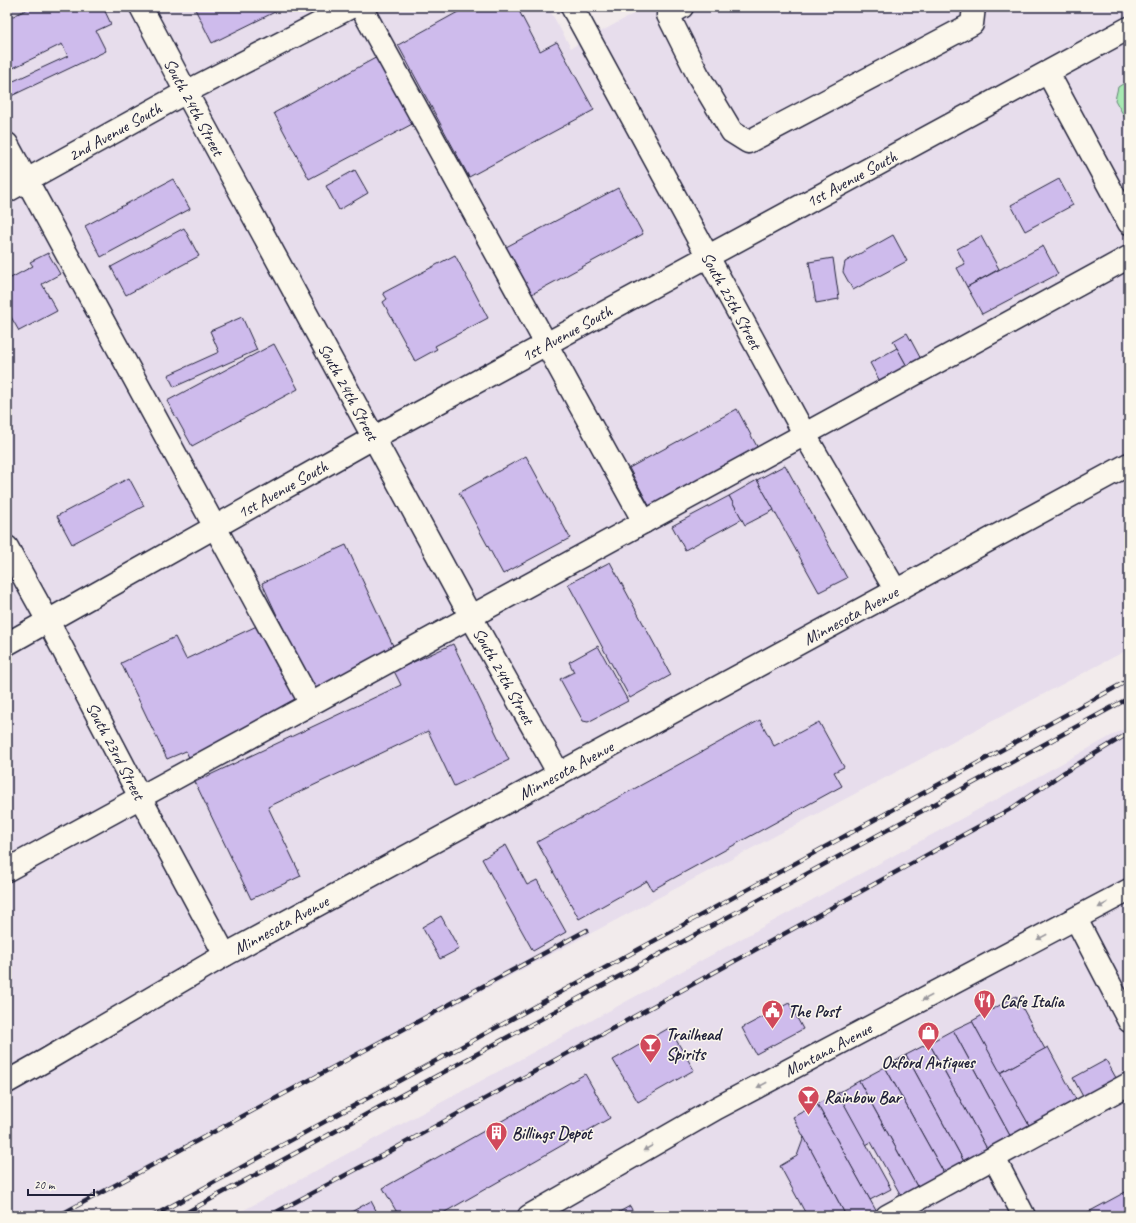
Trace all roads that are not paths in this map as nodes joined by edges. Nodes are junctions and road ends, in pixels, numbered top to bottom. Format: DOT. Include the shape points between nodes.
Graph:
graph roads {
  1 [pos="141,7"];
  2 [pos="351,7"];
  3 [pos="361,7"];
  4 [pos="572,7"];
  5 [pos="682,7"];
  6 [pos="974,7"];
  7 [pos="1129,28"];
  8 [pos="1048,73"];
  9 [pos="186,92"];
  10 [pos="7,144"];
  11 [pos="27,180"];
  12 [pos="7,191"];
  13 [pos="1129,222"];
  14 [pos="708,257"];
  15 [pos="1129,257"];
  16 [pos="546,344"];
  17 [pos="805,434"];
  18 [pos="373,438"];
  19 [pos="1129,464"];
  20 [pos="644,522"];
  21 [pos="215,527"];
  22 [pos="7,547"];
  23 [pos="896,591"];
  24 [pos="471,617"];
  25 [pos="48,621"];
  26 [pos="7,644"];
  27 [pos="311,704"];
  28 [pos="559,774"];
  29 [pos="140,797"];
  30 [pos="7,870"];
  31 [pos="1129,890"];
  32 [pos="1076,919"];
  33 [pos="225,955"];
  34 [pos="1129,1021"];
  35 [pos="7,1082"];
  36 [pos="1129,1084"];
  37 [pos="994,1158"];
  38 [pos="529,1216"];
  39 [pos="888,1216"];
  40 [pos="1024,1216"];
  1 -- 9 [label="street, South 24th Street"];
  2 -- 9 [label="street, 2nd Avenue South"];
  3 -- 16 [label="street"];
  4 -- 14 [label="street, South 25th Street"];
  5 -- 6 [label="street" via="668,15 698,75 732,132 748,142 972,24"];
  7 -- 8 [label="street, 1st Avenue South"];
  8 -- 13 [label="street"];
  8 -- 14 [label="street, 1st Avenue South"];
  9 -- 11 [label="street, 2nd Avenue South"];
  9 -- 18 [label="street, South 24th Street"];
  10 -- 11 [label="street"];
  11 -- 12 [label="street, 2nd Avenue South"];
  11 -- 21 [label="street"];
  14 -- 16 [label="street, 1st Avenue South"];
  14 -- 17 [label="street, South 25th Street"];
  15 -- 17 [label="street"];
  16 -- 18 [label="street, 1st Avenue South"];
  16 -- 20 [label="street"];
  17 -- 20 [label="street"];
  17 -- 23 [label="street, South 25th Street"];
  18 -- 21 [label="street, 1st Avenue South"];
  18 -- 24 [label="street, South 24th Street"];
  19 -- 23 [label="street, Minnesota Avenue"];
  20 -- 24 [label="street"];
  21 -- 25 [label="street, 1st Avenue South"];
  21 -- 27 [label="street"];
  22 -- 25 [label="street, South 23rd Street"];
  23 -- 28 [label="street, Minnesota Avenue"];
  24 -- 27 [label="street"];
  24 -- 28 [label="street, South 24th Street"];
  25 -- 26 [label="street, 1st Avenue South"];
  25 -- 29 [label="street, South 23rd Street"];
  27 -- 29 [label="street"];
  28 -- 33 [label="street, Minnesota Avenue"];
  29 -- 30 [label="street"];
  29 -- 33 [label="street, South 23rd Street"];
  31 -- 32 [label="street, Montana Avenue, one-way"];
  32 -- 34 [label="street"];
  32 -- 38 [label="street, Montana Avenue, one-way" via="718,1108"];
  33 -- 35 [label="street, Minnesota Avenue"];
  36 -- 37 [label="street"];
  37 -- 39 [label="street"];
  37 -- 40 [label="street"];
}
